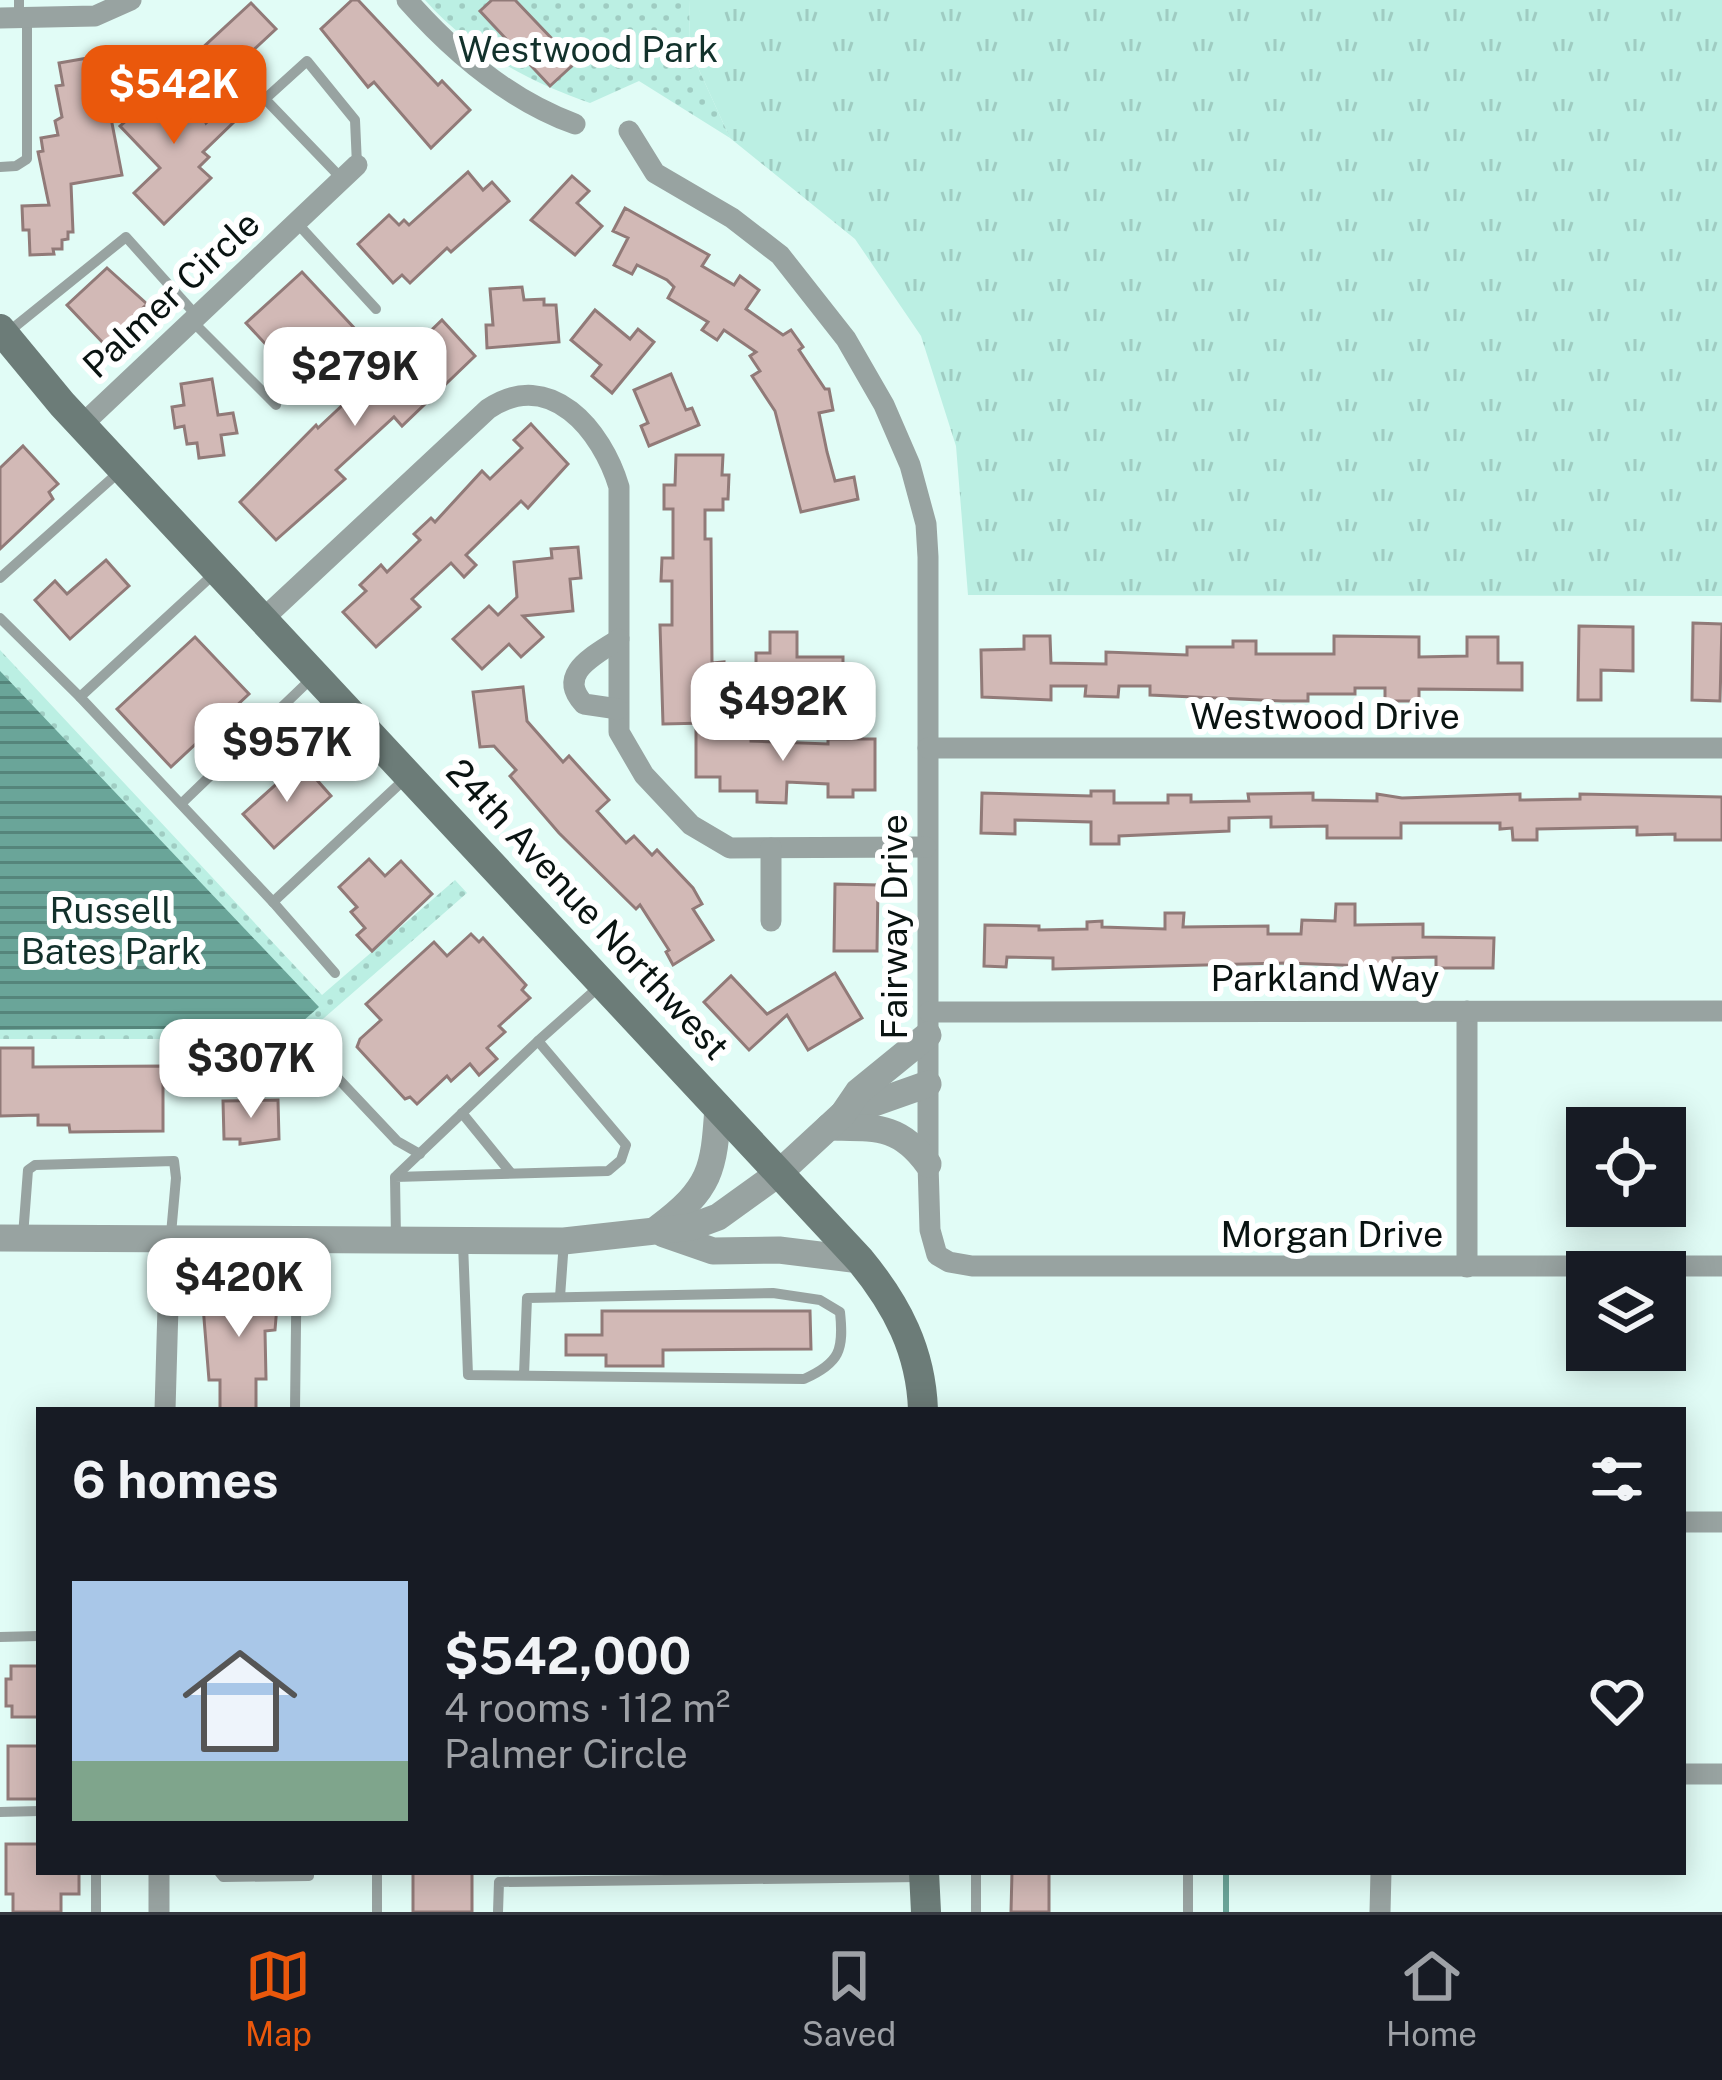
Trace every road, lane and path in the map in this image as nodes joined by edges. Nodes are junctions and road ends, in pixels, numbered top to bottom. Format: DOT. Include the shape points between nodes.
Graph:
graph roads {
  1 [pos="131,0"];
  2 [pos="407,0"];
  3 [pos="84,9"];
  4 [pos="17,14"];
  5 [pos="575,124"];
  6 [pos="629,131"];
  7 [pos="0,167"];
  8 [pos="350,172"];
  9 [pos="296,222"];
  10 [pos="376,309"];
  11 [pos="194,317"];
  12 [pos="2,332"];
  13 [pos="276,405"];
  14 [pos="84,423"];
  15 [pos="124,468"];
  16 [pos="218,570"];
  17 [pos="0,578"];
  18 [pos="0,618"];
  19 [pos="263,619"];
  20 [pos="619,639"];
  21 [pos="316,674"];
  22 [pos="80,697"];
  23 [pos="618,709"];
  24 [pos="928,748"];
  25 [pos="1722,748"];
  26 [pos="409,774"];
  27 [pos="182,803"];
  28 [pos="926,847"];
  29 [pos="771,848"];
  30 [pos="273,902"];
  31 [pos="771,921"];
  32 [pos="335,973"];
  33 [pos="603,982"];
  34 [pos="1467,1011"];
  35 [pos="1722,1011"];
  36 [pos="928,1024"];
  37 [pos="538,1041"];
  38 [pos="331,1070"];
  39 [pos="928,1084"];
  40 [pos="718,1106"];
  41 [pos="461,1112"];
  42 [pos="836,1120"];
  43 [pos="420,1154"];
  44 [pos="928,1164"];
  45 [pos="510,1172"];
  46 [pos="779,1173"];
  47 [pos="395,1177"];
  48 [pos="655,1231"];
  49 [pos="11,1238"];
  50 [pos="170,1238"];
  51 [pos="297,1238"];
  52 [pos="396,1239"];
  53 [pos="464,1240"];
  54 [pos="564,1241"];
  55 [pos="942,1260"];
  56 [pos="860,1261"];
  57 [pos="1722,1266"];
  58 [pos="1467,1267"];
  59 [pos="560,1298"];
  60 [pos="524,1375"];
  61 [pos="165,1407"];
  62 [pos="296,1407"];
  63 [pos="923,1407"];
  64 [pos="1686,1522"];
  65 [pos="1722,1522"];
  66 [pos="0,1636"];
  67 [pos="36,1636"];
  68 [pos="1686,1774"];
  69 [pos="1722,1774"];
  70 [pos="36,1811"];
  71 [pos="0,1812"];
  72 [pos="96,1875"];
  73 [pos="159,1875"];
  74 [pos="222,1875"];
  75 [pos="309,1875"];
  76 [pos="377,1875"];
  77 [pos="872,1875"];
  78 [pos="925,1875"];
  79 [pos="976,1875"];
  80 [pos="1188,1875"];
  81 [pos="1381,1875"];
  82 [pos="96,1912"];
  83 [pos="159,1912"];
  84 [pos="377,1912"];
  85 [pos="498,1912"];
  86 [pos="926,1912"];
  87 [pos="976,1912"];
  88 [pos="1188,1912"];
  89 [pos="1380,1912"];
  1 -- 3 [label="street" via="108,13"];
  2 -- 5 [label="street" via="494,81"];
  3 -- 4 [label="street"];
  4 -- 7 [label="lane" via="27,159"];
  6 -- 24 [label="street, Fairway Drive" via="655,173 780,255 846,339 884,405 926,524"];
  8 -- 8 [label="lane" via="265,99 308,61 355,120"];
  8 -- 9 [label="street, Palmer Circle"];
  9 -- 10 [label="lane"];
  9 -- 11 [label="street, Palmer Circle"];
  11 -- 12 [label="lane" via="126,237"];
  11 -- 13 [label="lane"];
  11 -- 14 [label="street, Palmer Circle"];
  12 -- 14 [label="main road, 24th Avenue Northwest"];
  14 -- 15 [label="main road, 24th Avenue Northwest"];
  15 -- 16 [label="main road, 24th Avenue Northwest"];
  15 -- 17 [label="lane"];
  16 -- 19 [label="main road, 24th Avenue Northwest"];
  16 -- 22 [label="lane"];
  18 -- 22 [label="lane"];
  19 -- 20 [label="street" via="488,409 512,394 537,394 570,411 614,470"];
  19 -- 21 [label="main road, 24th Avenue Northwest"];
  20 -- 23 [label="street"];
  20 -- 23 [label="street" via="573,675 584,704"];
  21 -- 26 [label="main road, 24th Avenue Northwest"];
  21 -- 27 [label="lane"];
  22 -- 27 [label="lane"];
  23 -- 29 [label="street" via="632,759 691,825 730,848"];
  24 -- 25 [label="street, Westwood Drive"];
  24 -- 28 [label="street, Fairway Drive"];
  26 -- 30 [label="lane"];
  26 -- 33 [label="main road, 24th Avenue Northwest"];
  27 -- 30 [label="lane"];
  28 -- 29 [label="street"];
  28 -- 36 [label="street, Fairway Drive"];
  29 -- 31 [label="street"];
  30 -- 32 [label="lane"];
  33 -- 37 [label="lane"];
  33 -- 40 [label="main road, 24th Avenue Northwest"];
  34 -- 35 [label="street, Parkland Way"];
  34 -- 36 [label="street, Parkland Way"];
  34 -- 58 [label="street"];
  36 -- 39 [label="street, Fairway Drive"];
  36 -- 42 [label="street"];
  37 -- 41 [label="lane"];
  37 -- 45 [label="lane" via="626,1145 608,1171"];
  38 -- 43 [label="lane" via="397,1141"];
  39 -- 42 [label="street"];
  39 -- 44 [label="street, Fairway Drive"];
  40 -- 46 [label="main road, 24th Avenue Northwest"];
  40 -- 48 [label="street" via="706,1184"];
  41 -- 43 [label="lane"];
  41 -- 45 [label="lane"];
  42 -- 44 [label="street" via="892,1131"];
  42 -- 46 [label="street"];
  43 -- 47 [label="lane"];
  44 -- 55 [label="street, Fairway Drive" via="929,1230"];
  45 -- 47 [label="lane"];
  46 -- 48 [label="street" via="706,1222"];
  46 -- 56 [label="main road, 24th Avenue Northwest"];
  47 -- 52 [label="lane"];
  48 -- 54 [label="street"];
  48 -- 56 [label="street" via="713,1251"];
  49 -- 50 [label="street"];
  49 -- 50 [label="lane" via="35,1165 174,1161"];
  50 -- 51 [label="street"];
  50 -- 61 [label="street"];
  51 -- 52 [label="street"];
  51 -- 62 [label="lane"];
  52 -- 53 [label="street"];
  53 -- 54 [label="street"];
  53 -- 60 [label="lane" via="467,1375"];
  54 -- 59 [label="lane"];
  55 -- 58 [label="street, Morgan Drive"];
  56 -- 63 [label="main road, 24th Avenue Northwest" via="902,1319"];
  57 -- 58 [label="street, Morgan Drive"];
  59 -- 60 [label="lane" via="527,1298"];
  59 -- 60 [label="lane" via="773,1293 820,1300 840,1312 843,1344 828,1369 804,1379"];
  64 -- 65 [label="street"];
  66 -- 67 [label="lane"];
  68 -- 69 [label="street"];
  70 -- 71 [label="lane"];
  72 -- 82 [label="lane"];
  73 -- 83 [label="street"];
  74 -- 75 [label="lane"];
  76 -- 84 [label="lane"];
  77 -- 85 [label="lane" via="499,1882"];
  78 -- 86 [label="main road"];
  79 -- 87 [label="lane"];
  80 -- 88 [label="lane"];
  81 -- 89 [label="street"];
}
